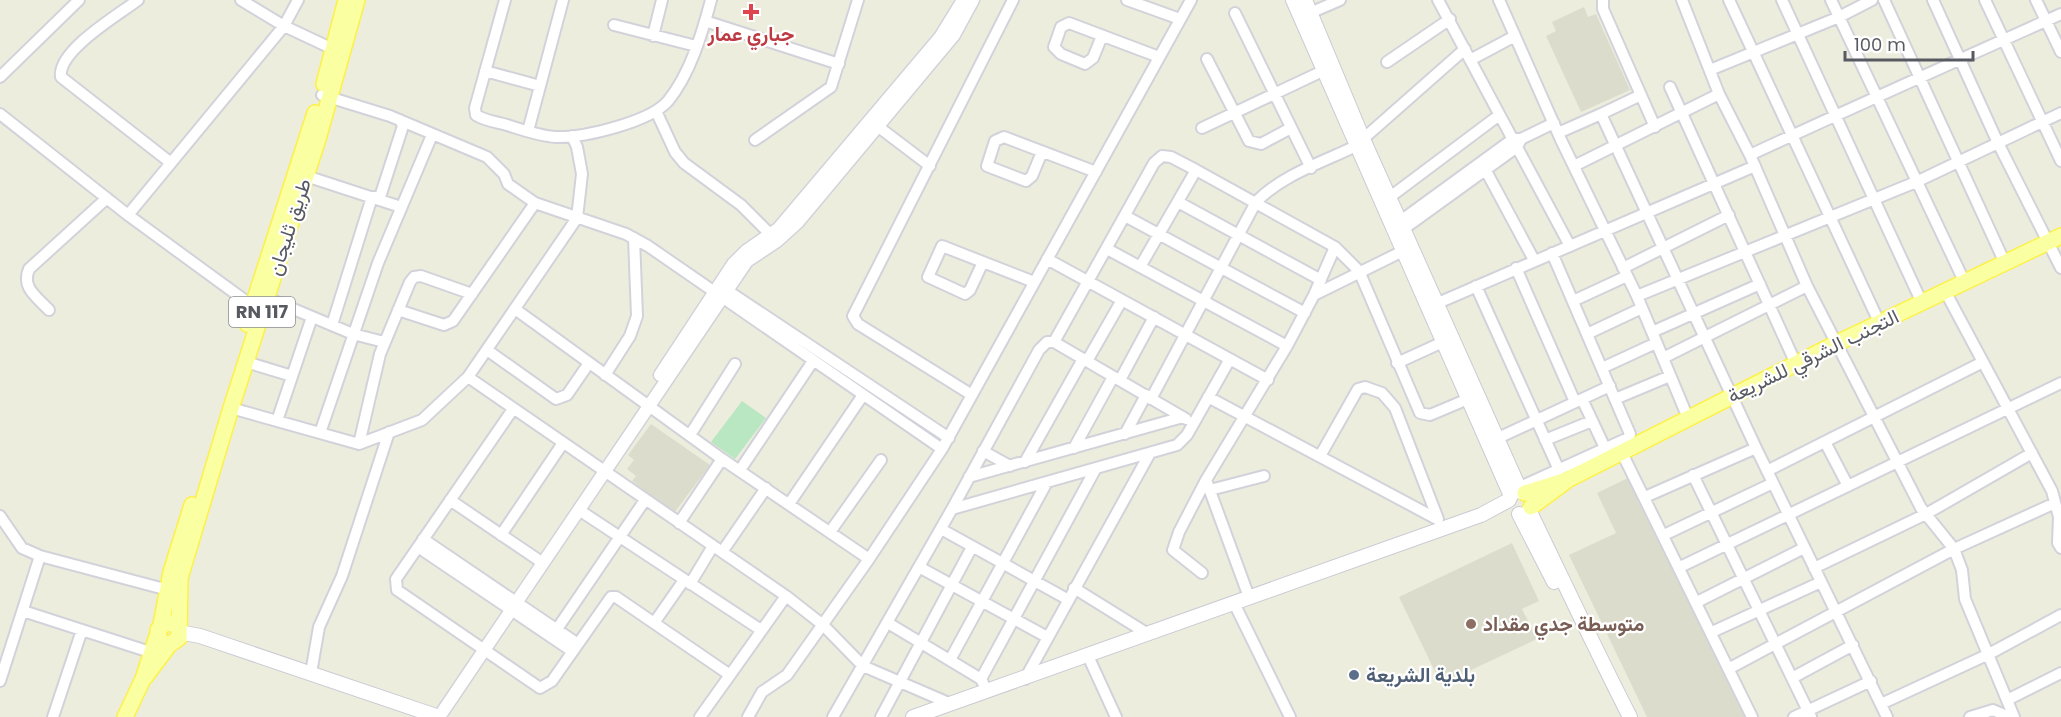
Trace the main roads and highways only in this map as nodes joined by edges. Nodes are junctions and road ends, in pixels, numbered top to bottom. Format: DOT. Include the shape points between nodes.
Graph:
graph roads {
  1 [pos="346,0"];
  2 [pos="357,0"];
  3 [pos="1293,0"];
  4 [pos="1305,0"];
  5 [pos="1328,69"];
  6 [pos="326,96"];
  7 [pos="1360,143"];
  8 [pos="1398,228"];
  9 [pos="2055,239"];
  10 [pos="257,309"];
  11 [pos="1520,501"];
  12 [pos="173,591"];
  13 [pos="178,629"];
  14 [pos="163,635"];
  15 [pos="143,679"];
  16 [pos="1625,715"];
  17 [pos="436,716"];
  18 [pos="125,717"];
  19 [pos="913,717"];
  1 -- 6 [label="main road, طريق ثليجان / RN 117"];
  2 -- 6 [label="main road, طريق ثليجان / RN 117"];
  3 -- 5 [label="main road"];
  4 -- 5 [label="main road"];
  5 -- 7 [label="main road"];
  6 -- 10 [label="main road, طريق ثليجان / RN 117"];
  6 -- 10 [label="main road, طريق ثليجان / RN 117" via="306,177 267,298"];
  7 -- 8 [label="main road"];
  7 -- 8 [label="main road" via="1390,197"];
  8 -- 11 [label="main road" via="1438,303 1498,438"];
  8 -- 11 [label="main road" via="1403,251 1468,399"];
  9 -- 11 [label="main road, التجنب الشرقي للشريعة" via="1733,394 1622,453 1563,475"];
  10 -- 12 [label="main road, طريق ثليجان / RN 117" via="246,362"];
  10 -- 12 [label="main road, طريق ثليجان / RN 117" via="171,572"];
  11 -- 16 [label="main road" via="1568,608 1584,628"];
  11 -- 19 [label="main road" via="1481,515 1440,523 1025,679 984,685 951,704"];
  12 -- 13 [label="main road, طريق ثليجان / RN 117"];
  12 -- 14 [label="main road, طريق ثليجان / RN 117"];
  13 -- 14 [label="main road" via="166,623"];
  13 -- 17 [label="main road"];
  14 -- 15 [label="main road, طريق ثليجان / RN 117" via="150,652"];
  14 -- 15 [label="main road, طريق ثليجان / RN 117" via="153,669"];
  15 -- 18 [label="main road, طريق ثليجان / RN 117"];
}
